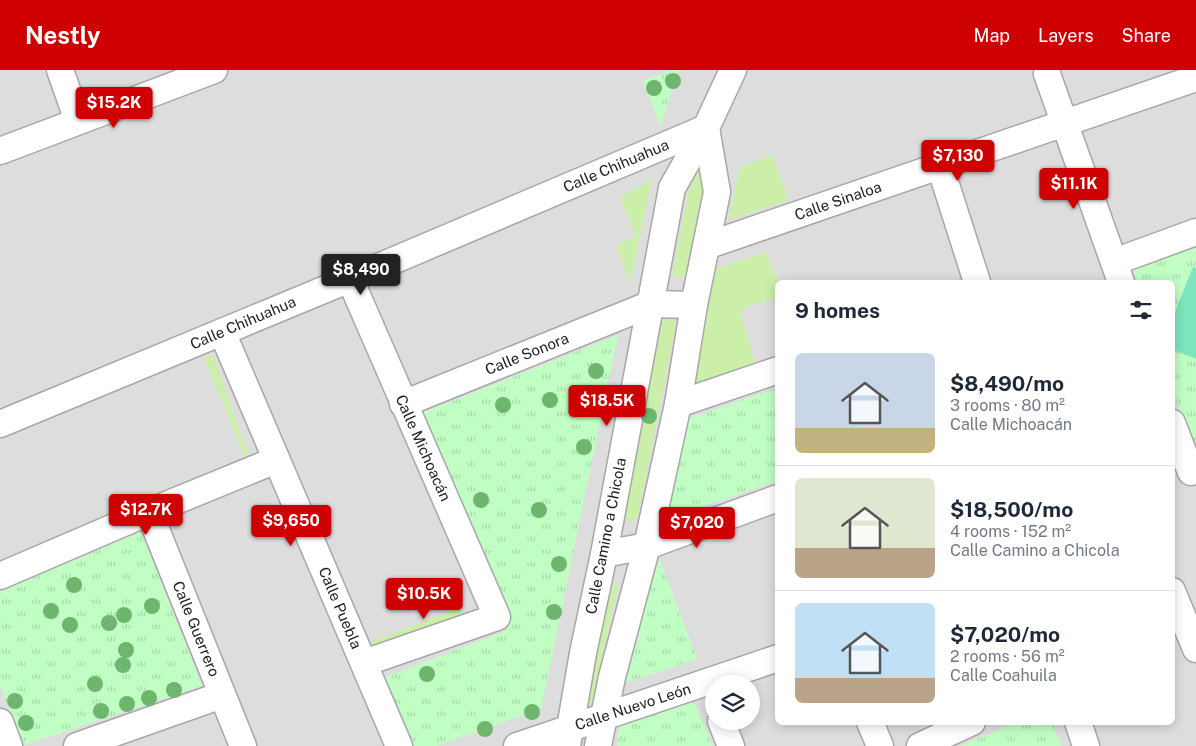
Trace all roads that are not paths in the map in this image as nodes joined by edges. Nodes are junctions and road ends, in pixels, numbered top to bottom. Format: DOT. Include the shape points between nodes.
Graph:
graph roads {
  1 [pos="60,70"];
  2 [pos="214,70"];
  3 [pos="733,70"];
  4 [pos="1047,74"];
  5 [pos="1196,78"];
  6 [pos="78,121"];
  7 [pos="1066,123"];
  8 [pos="706,128"];
  9 [pos="0,152"];
  10 [pos="940,166"];
  11 [pos="1196,232"];
  12 [pos="706,246"];
  13 [pos="1118,272"];
  14 [pos="350,279"];
  15 [pos="976,280"];
  16 [pos="651,304"];
  17 [pos="694,305"];
  18 [pos="222,332"];
  19 [pos="775,371"];
  20 [pos="403,404"];
  21 [pos="678,404"];
  22 [pos="0,424"];
  23 [pos="1175,434"];
  24 [pos="276,460"];
  25 [pos="1186,474"];
  26 [pos="775,499"];
  27 [pos="149,512"];
  28 [pos="647,546"];
  29 [pos="604,554"];
  30 [pos="0,576"];
  31 [pos="1175,606"];
  32 [pos="1179,625"];
  33 [pos="1196,649"];
  34 [pos="775,660"];
  35 [pos="364,663"];
  36 [pos="745,675"];
  37 [pos="222,695"];
  38 [pos="705,695"];
  39 [pos="603,718"];
  40 [pos="0,722"];
  41 [pos="871,725"];
  42 [pos="966,725"];
  43 [pos="1079,725"];
  44 [pos="724,730"];
  45 [pos="568,737"];
  46 [pos="9,746"];
  47 [pos="77,746"];
  48 [pos="243,746"];
  49 [pos="399,746"];
  50 [pos="517,746"];
  51 [pos="598,746"];
  52 [pos="731,746"];
  53 [pos="880,746"];
  54 [pos="920,746"];
  55 [pos="1086,746"];
  1 -- 6 [label="street"];
  2 -- 6 [label="street"];
  3 -- 8 [label="street, Calle Camino a Chicola"];
  4 -- 7 [label="street"];
  5 -- 7 [label="street, Calle Sinaloa"];
  6 -- 9 [label="street"];
  7 -- 10 [label="street, Calle Sinaloa"];
  7 -- 13 [label="street"];
  8 -- 12 [label="street" via="717,192"];
  8 -- 14 [label="street, Calle Chihuahua"];
  8 -- 16 [label="street, Calle Camino a Chicola" via="672,188"];
  10 -- 12 [label="street, Calle Sinaloa"];
  10 -- 15 [label="street"];
  11 -- 13 [label="street"];
  12 -- 17 [label="street"];
  14 -- 18 [label="street, Calle Chihuahua"];
  14 -- 20 [label="street, Calle Michoacán"];
  16 -- 17 [label="street"];
  16 -- 20 [label="street, Calle Sonora"];
  16 -- 29 [label="street, Calle Camino a Chicola"];
  17 -- 21 [label="street"];
  18 -- 22 [label="street, Calle Chihuahua"];
  18 -- 24 [label="street, Calle Puebla"];
  19 -- 21 [label="street"];
  20 -- 35 [label="street, Calle Michoacán" via="497,617"];
  21 -- 28 [label="street"];
  23 -- 25 [label="street"];
  24 -- 27 [label="street"];
  24 -- 35 [label="street, Calle Puebla"];
  26 -- 28 [label="street"];
  27 -- 30 [label="street"];
  27 -- 37 [label="street, Calle Guerrero"];
  28 -- 29 [label="street"];
  28 -- 39 [label="street"];
  29 -- 45 [label="street, Calle Camino a Chicola"];
  31 -- 32 [label="street"];
  32 -- 33 [label="street"];
  34 -- 36 [label="street, Calle Nuevo León"];
  35 -- 49 [label="street, Calle Puebla"];
  37 -- 47 [label="street"];
  37 -- 48 [label="street, Calle Guerrero"];
  38 -- 39 [label="street, Calle Nuevo León"];
  39 -- 45 [label="street, Calle Nuevo León"];
  39 -- 51 [label="street"];
  40 -- 46 [label="street"];
  41 -- 53 [label="street"];
  42 -- 54 [label="street"];
  43 -- 55 [label="street"];
  44 -- 52 [label="street"];
  45 -- 50 [label="street, Calle Nuevo León"];
}
